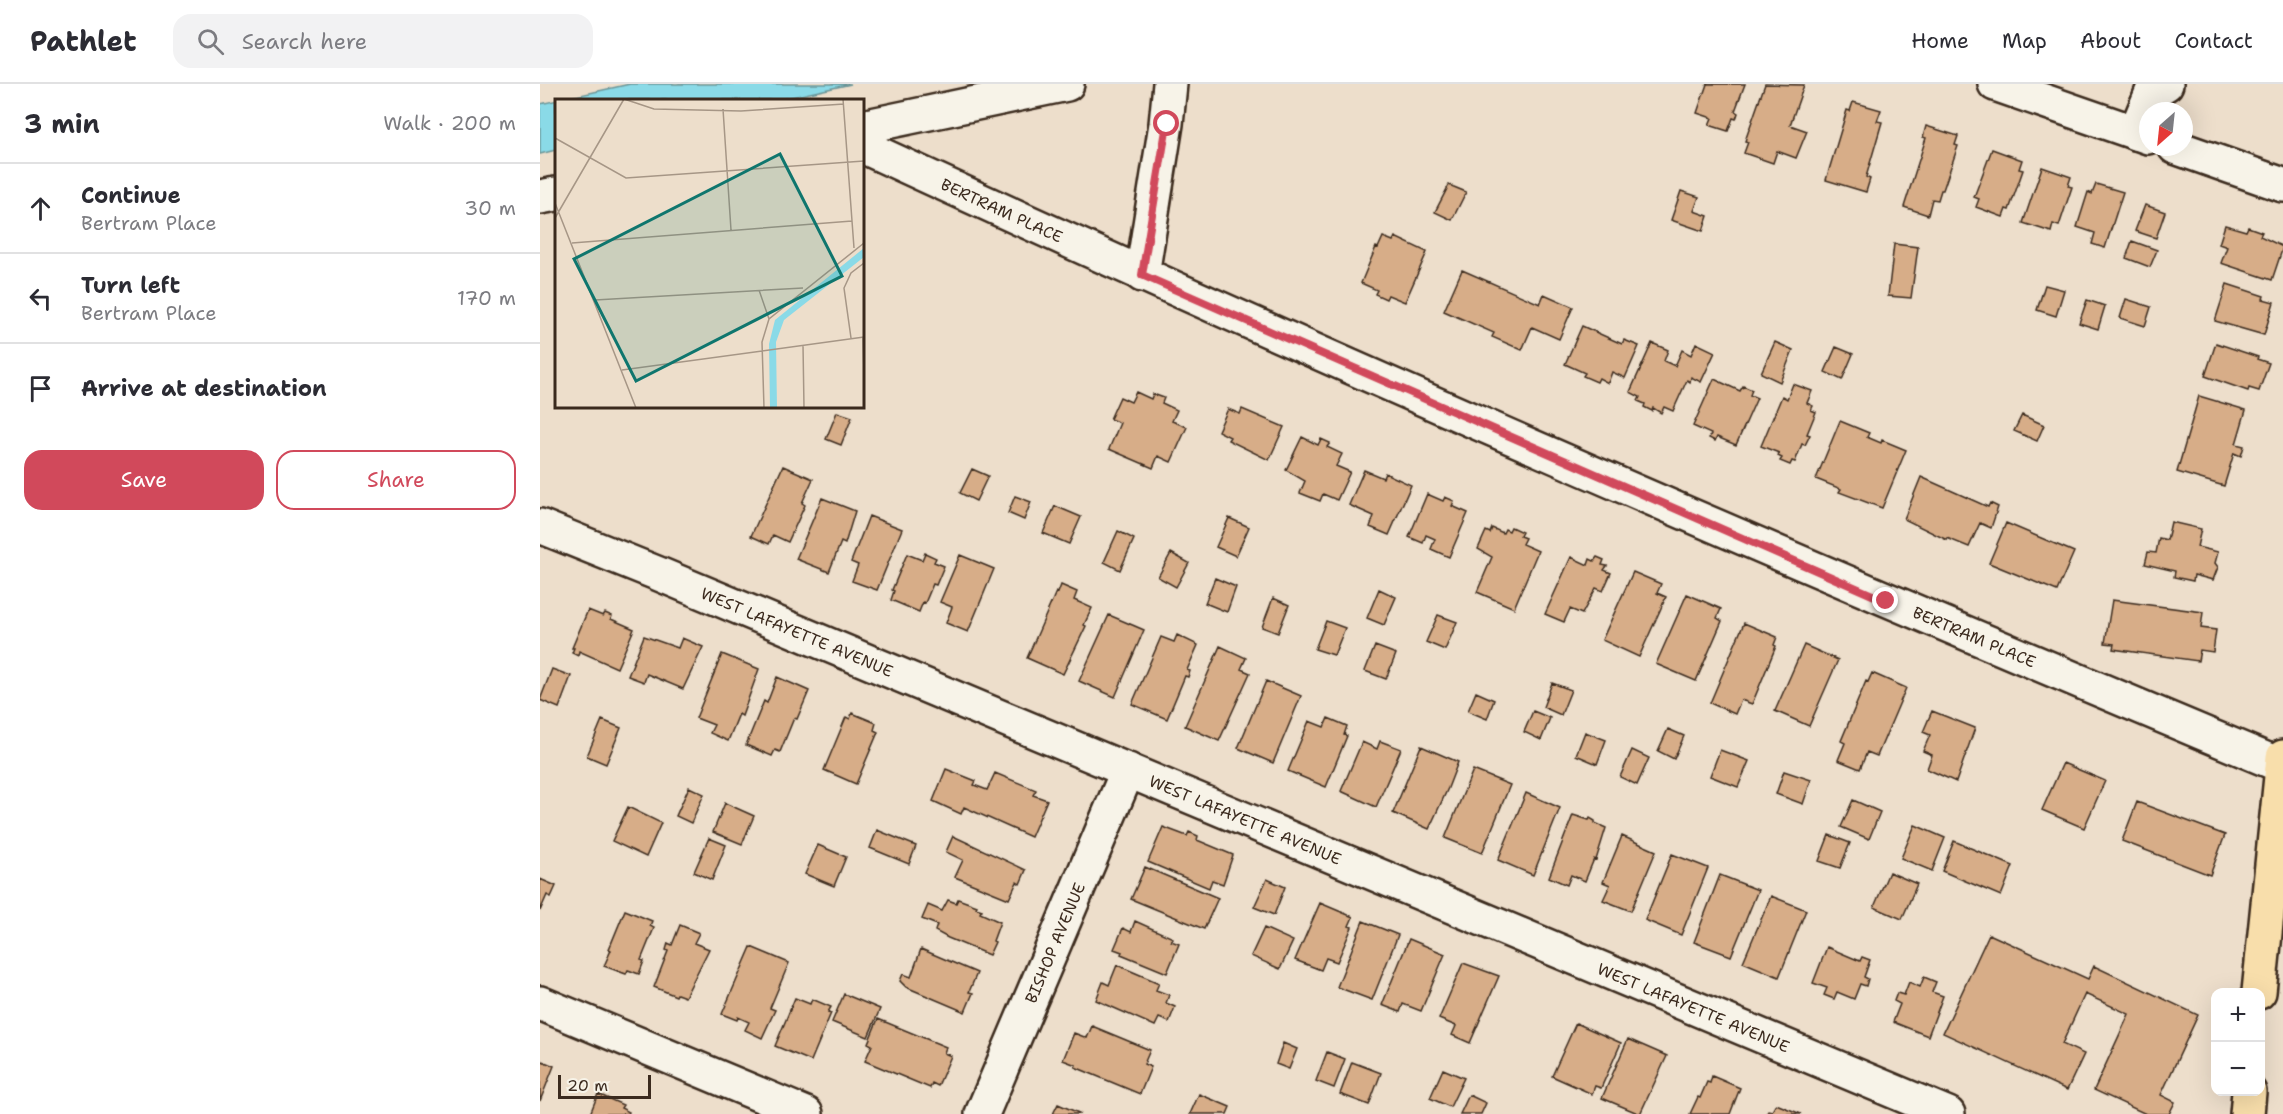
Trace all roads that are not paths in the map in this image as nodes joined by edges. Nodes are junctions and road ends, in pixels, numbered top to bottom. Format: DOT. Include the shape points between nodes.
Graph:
graph roads {
  1 [pos="1067,84"];
  2 [pos="1170,84"];
  3 [pos="1995,84"];
  4 [pos="2166,84"];
  5 [pos="2149,102"];
  6 [pos="864,127"];
  7 [pos="2139,134"];
  8 [pos="864,147"];
  9 [pos="2193,153"];
  10 [pos="2283,185"];
  11 [pos="555,194"];
  12 [pos="540,197"];
  13 [pos="1142,275"];
  14 [pos="540,526"];
  15 [pos="2283,761"];
  16 [pos="1128,770"];
  17 [pos="2260,988"];
  18 [pos="540,1003"];
  19 [pos="2249,1096"];
  20 [pos="806,1114"];
  21 [pos="982,1114"];
  22 [pos="1948,1114"];
  23 [pos="2247,1114"];
  1 -- 6 [label="street"];
  2 -- 13 [label="street"];
  3 -- 7 [label="street"];
  4 -- 5 [label="street" via="2152,92"];
  8 -- 13 [label="street, BERTRAM PLACE"];
  9 -- 10 [label="street"];
  11 -- 12 [label="street"];
  13 -- 15 [label="street, BERTRAM PLACE" via="1886,601"];
  14 -- 16 [label="street, WEST LAFAYETTE AVENUE"];
  15 -- 17 [label="main road"];
  16 -- 21 [label="street, BISHOP AVENUE"];
  16 -- 22 [label="street, WEST LAFAYETTE AVENUE"];
  18 -- 20 [label="street"];
  19 -- 23 [label="main road"];
}
